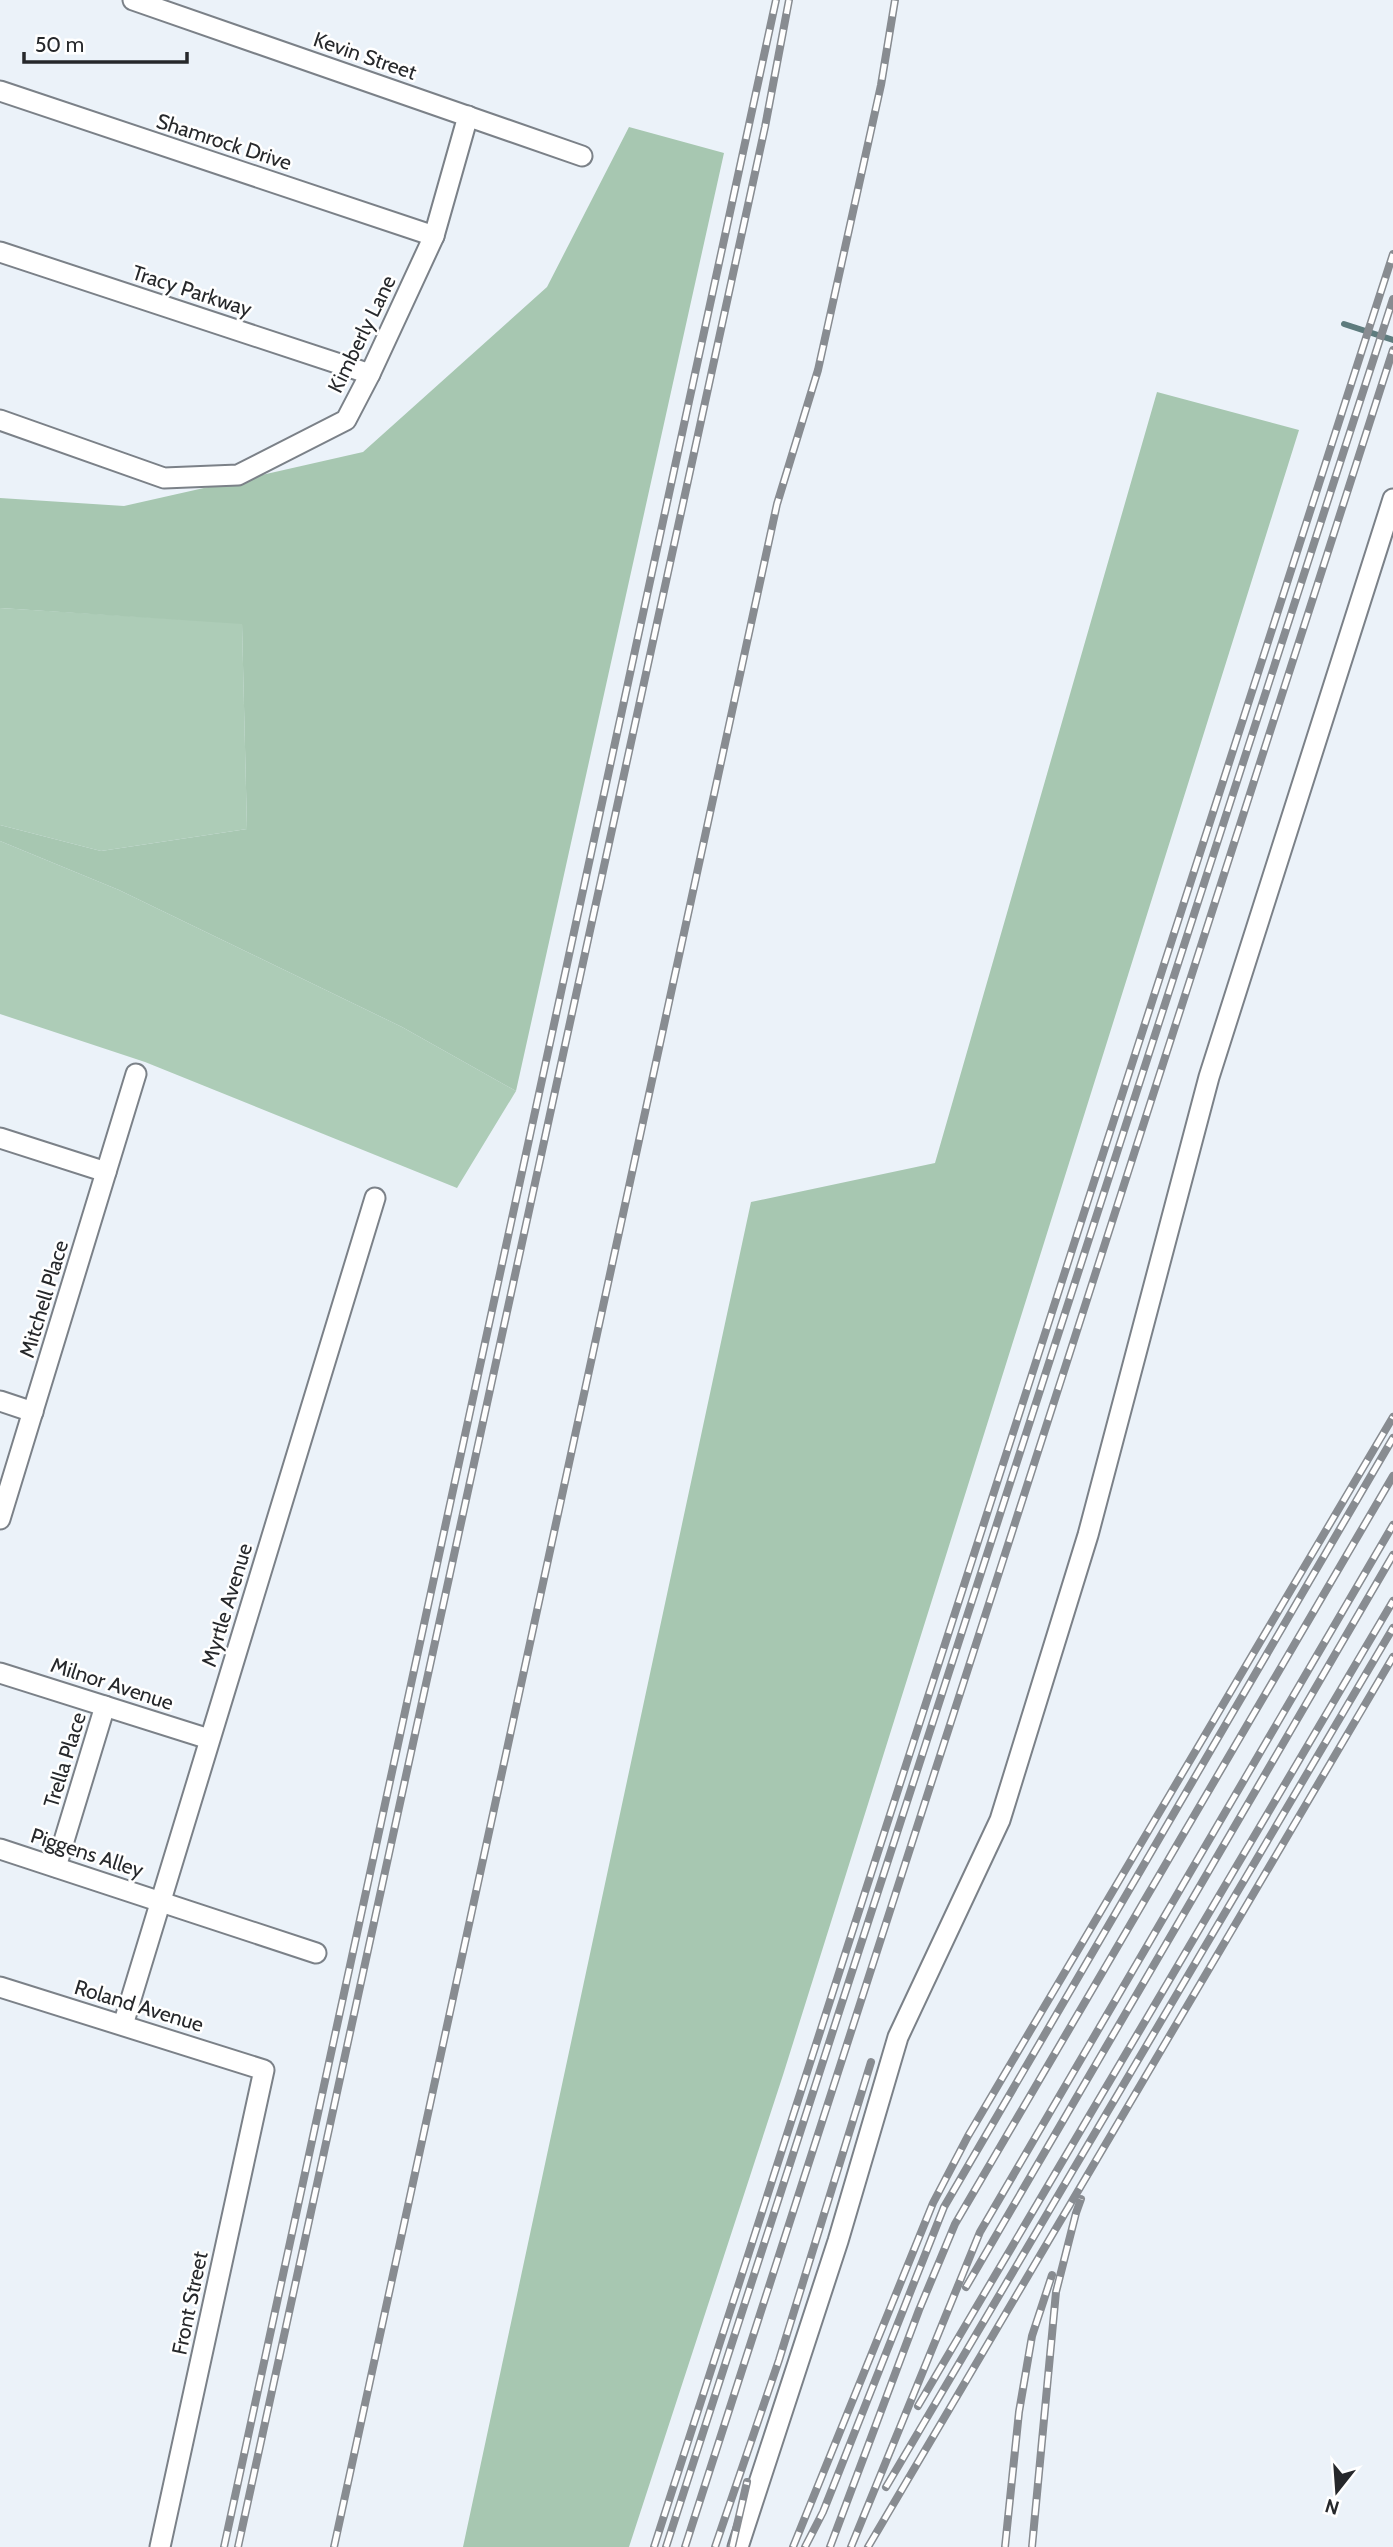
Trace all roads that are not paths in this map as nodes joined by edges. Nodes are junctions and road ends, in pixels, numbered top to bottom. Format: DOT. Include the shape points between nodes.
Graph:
graph roads {
  1 [pos="132,0"];
  2 [pos="0,92"];
  3 [pos="468,116"];
  4 [pos="582,156"];
  5 [pos="434,236"];
  6 [pos="0,251"];
  7 [pos="370,374"];
  8 [pos="0,421"];
  9 [pos="1393,499"];
  10 [pos="136,1074"];
  11 [pos="0,1138"];
  12 [pos="106,1172"];
  13 [pos="375,1198"];
  14 [pos="0,1401"];
  15 [pos="33,1412"];
  16 [pos="0,1519"];
  17 [pos="0,1672"];
  18 [pos="106,1706"];
  19 [pos="209,1739"];
  20 [pos="0,1849"];
  21 [pos="56,1867"];
  22 [pos="161,1901"];
  23 [pos="316,1953"];
  24 [pos="0,1987"];
  25 [pos="123,2025"];
  26 [pos="264,2070"];
  27 [pos="160,2547"];
  28 [pos="738,2547"];
  1 -- 3 [label="street, Kevin Street"];
  2 -- 5 [label="street, Shamrock Drive"];
  3 -- 4 [label="street, Kevin Street"];
  3 -- 5 [label="street, Kimberly Lane"];
  5 -- 7 [label="street, Kimberly Lane"];
  6 -- 7 [label="street, Tracy Parkway"];
  7 -- 8 [label="street, Kimberly Lane" via="346,420 238,475 164,478"];
  9 -- 28 [label="street" via="1209,1077 1088,1535 1000,1820 898,2037 838,2241"];
  10 -- 12 [label="street, Mitchell Place"];
  11 -- 12 [label="street"];
  12 -- 15 [label="street, Mitchell Place"];
  13 -- 19 [label="street, Myrtle Avenue"];
  14 -- 15 [label="street"];
  15 -- 16 [label="street, Mitchell Place"];
  17 -- 18 [label="street, Milnor Avenue"];
  18 -- 19 [label="street, Milnor Avenue"];
  18 -- 21 [label="street, Trella Place"];
  19 -- 22 [label="street, Myrtle Avenue"];
  20 -- 21 [label="street, Piggens Alley"];
  21 -- 22 [label="street, Piggens Alley"];
  22 -- 23 [label="street, Piggens Alley"];
  22 -- 25 [label="street, Myrtle Avenue"];
  24 -- 25 [label="street, Roland Avenue"];
  25 -- 26 [label="street, Roland Avenue"];
  26 -- 27 [label="street, Front Street"];
}
